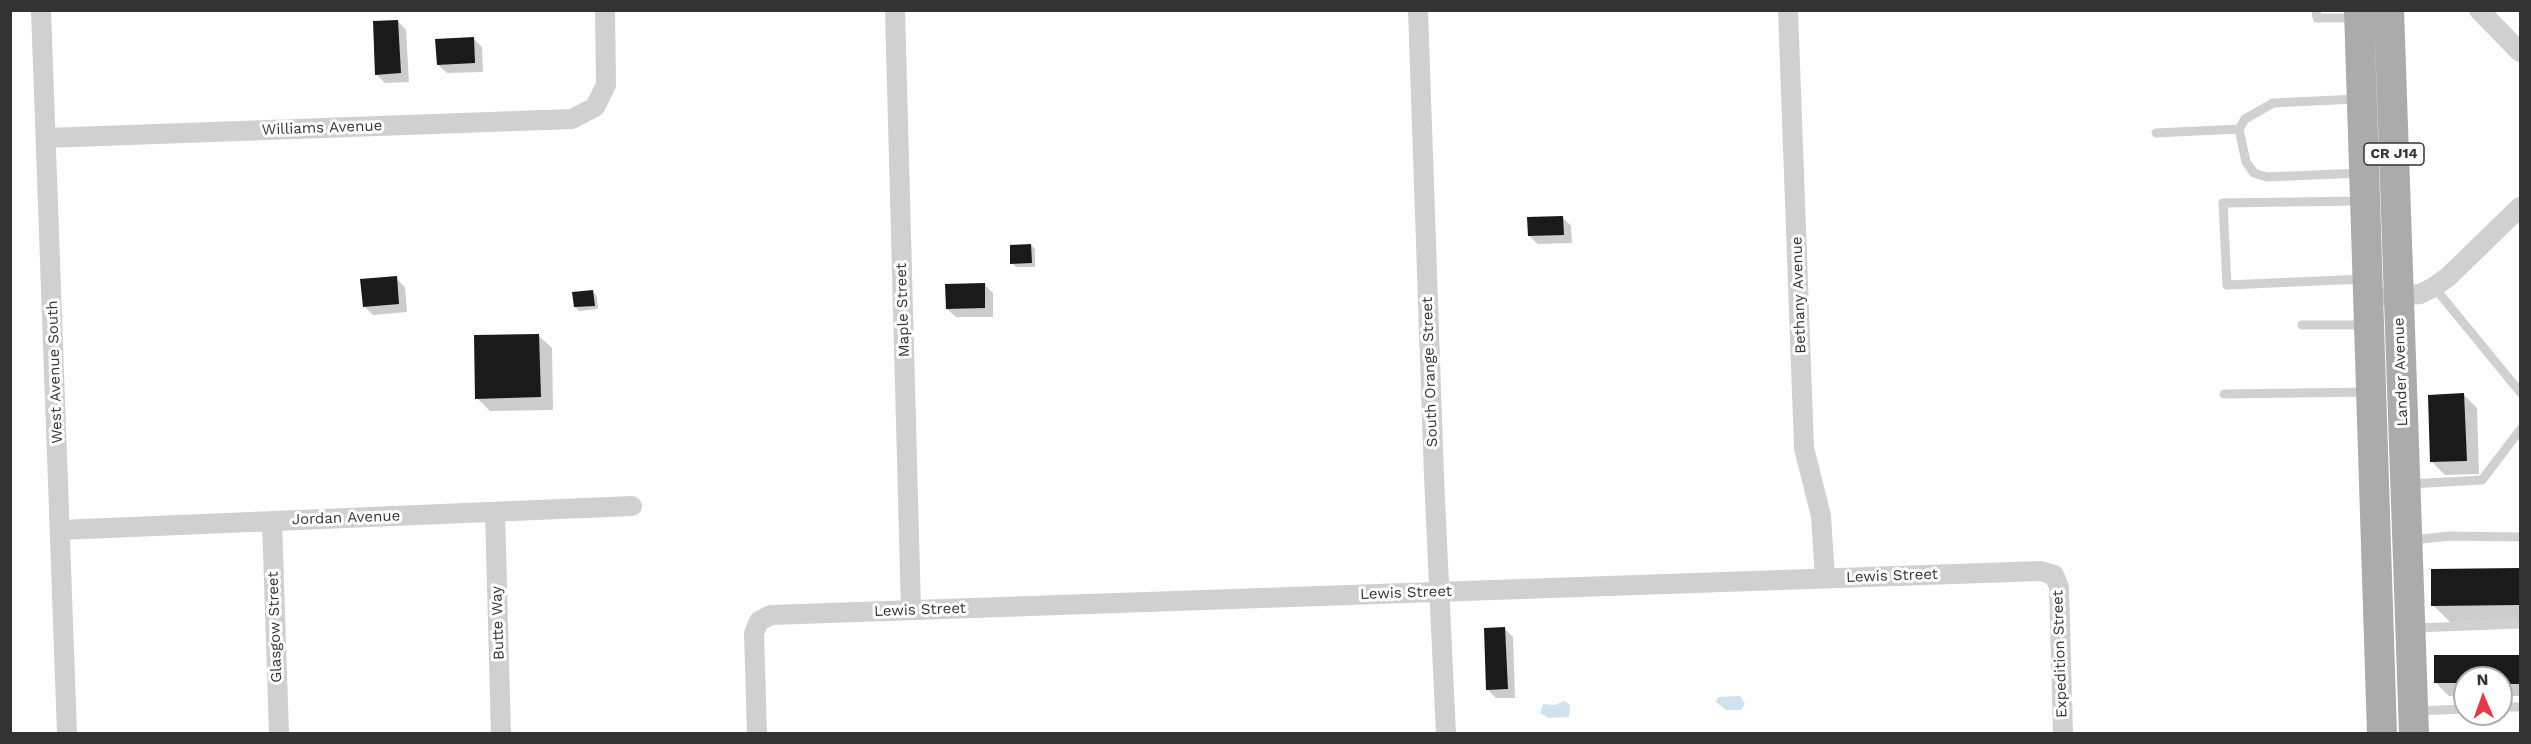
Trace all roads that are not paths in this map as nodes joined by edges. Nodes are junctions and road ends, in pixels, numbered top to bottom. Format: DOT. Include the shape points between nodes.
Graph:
graph roads {
  1 [pos="41,10"];
  2 [pos="605,10"];
  3 [pos="895,10"];
  4 [pos="1418,10"];
  5 [pos="1788,10"];
  6 [pos="2316,10"];
  7 [pos="2389,10"];
  8 [pos="2479,10"];
  9 [pos="2359,14"];
  10 [pos="2520,52"];
  11 [pos="2362,99"];
  12 [pos="2239,129"];
  13 [pos="2156,133"];
  14 [pos="46,138"];
  15 [pos="2365,187"];
  16 [pos="2520,207"];
  17 [pos="2434,287"];
  18 [pos="2398,297"];
  19 [pos="2369,301"];
  20 [pos="2302,325"];
  21 [pos="2371,392"];
  22 [pos="2520,392"];
  23 [pos="2224,394"];
  24 [pos="2520,430"];
  25 [pos="2405,484"];
  26 [pos="632,506"];
  27 [pos="495,512"];
  28 [pos="272,521"];
  29 [pos="60,530"];
  30 [pos="2520,537"];
  31 [pos="2407,540"];
  32 [pos="2054,575"];
  33 [pos="1825,578"];
  34 [pos="1439,592"];
  35 [pos="911,610"];
  36 [pos="2520,624"];
  37 [pos="2411,629"];
  38 [pos="2453,712"];
  39 [pos="2414,722"];
  40 [pos="67,734"];
  41 [pos="279,734"];
  42 [pos="501,734"];
  43 [pos="757,734"];
  44 [pos="1446,734"];
  45 [pos="2063,734"];
  46 [pos="2382,734"];
  1 -- 14 [label="street, West Avenue South"];
  2 -- 14 [label="street, Williams Avenue" via="607,76 603,93 595,107 564,120"];
  3 -- 35 [label="street, Maple Street"];
  4 -- 34 [label="street, South Orange Street"];
  5 -- 33 [label="street, Bethany Avenue" via="1804,448 1821,516"];
  6 -- 9 [label="lane" via="2317,18"];
  7 -- 18 [label="main road, Lander Avenue / CR J14"];
  8 -- 10 [label="street"];
  9 -- 11 [label="main road, Lander Avenue / CR J14"];
  11 -- 12 [label="lane" via="2273,103 2245,119"];
  11 -- 15 [label="main road, Lander Avenue / CR J14"];
  12 -- 13 [label="lane"];
  12 -- 15 [label="lane" via="2246,162 2260,175"];
  14 -- 29 [label="street, West Avenue South"];
  15 -- 19 [label="main road, Lander Avenue / CR J14"];
  15 -- 19 [label="lane" via="2223,204 2227,285"];
  16 -- 17 [label="street"];
  17 -- 18 [label="street"];
  17 -- 22 [label="lane"];
  18 -- 19 [label="street"];
  18 -- 25 [label="main road, Lander Avenue / CR J14"];
  19 -- 20 [label="lane"];
  19 -- 21 [label="main road, Lander Avenue / CR J14"];
  21 -- 23 [label="lane"];
  21 -- 46 [label="main road, Lander Avenue / CR J14"];
  24 -- 25 [label="lane" via="2482,480"];
  25 -- 31 [label="main road, Lander Avenue / CR J14"];
  26 -- 27 [label="street, Jordan Avenue"];
  27 -- 28 [label="street, Jordan Avenue"];
  27 -- 42 [label="street, Butte Way"];
  28 -- 29 [label="street, Jordan Avenue"];
  28 -- 41 [label="street, Glasgow Street"];
  29 -- 40 [label="street, West Avenue South"];
  30 -- 31 [label="lane"];
  31 -- 37 [label="main road, Lander Avenue / CR J14"];
  32 -- 33 [label="street, Lewis Street" via="2041,570"];
  32 -- 45 [label="street, Expedition Street" via="2059,587"];
  33 -- 34 [label="street, Lewis Street"];
  34 -- 35 [label="street, Lewis Street"];
  34 -- 44 [label="street, South Orange Street"];
  35 -- 43 [label="street, Lewis Street" via="771,615 759,621 754,633"];
  36 -- 37 [label="lane"];
  37 -- 39 [label="main road, Lander Avenue / CR J14"];
  38 -- 39 [label="lane"];
}
